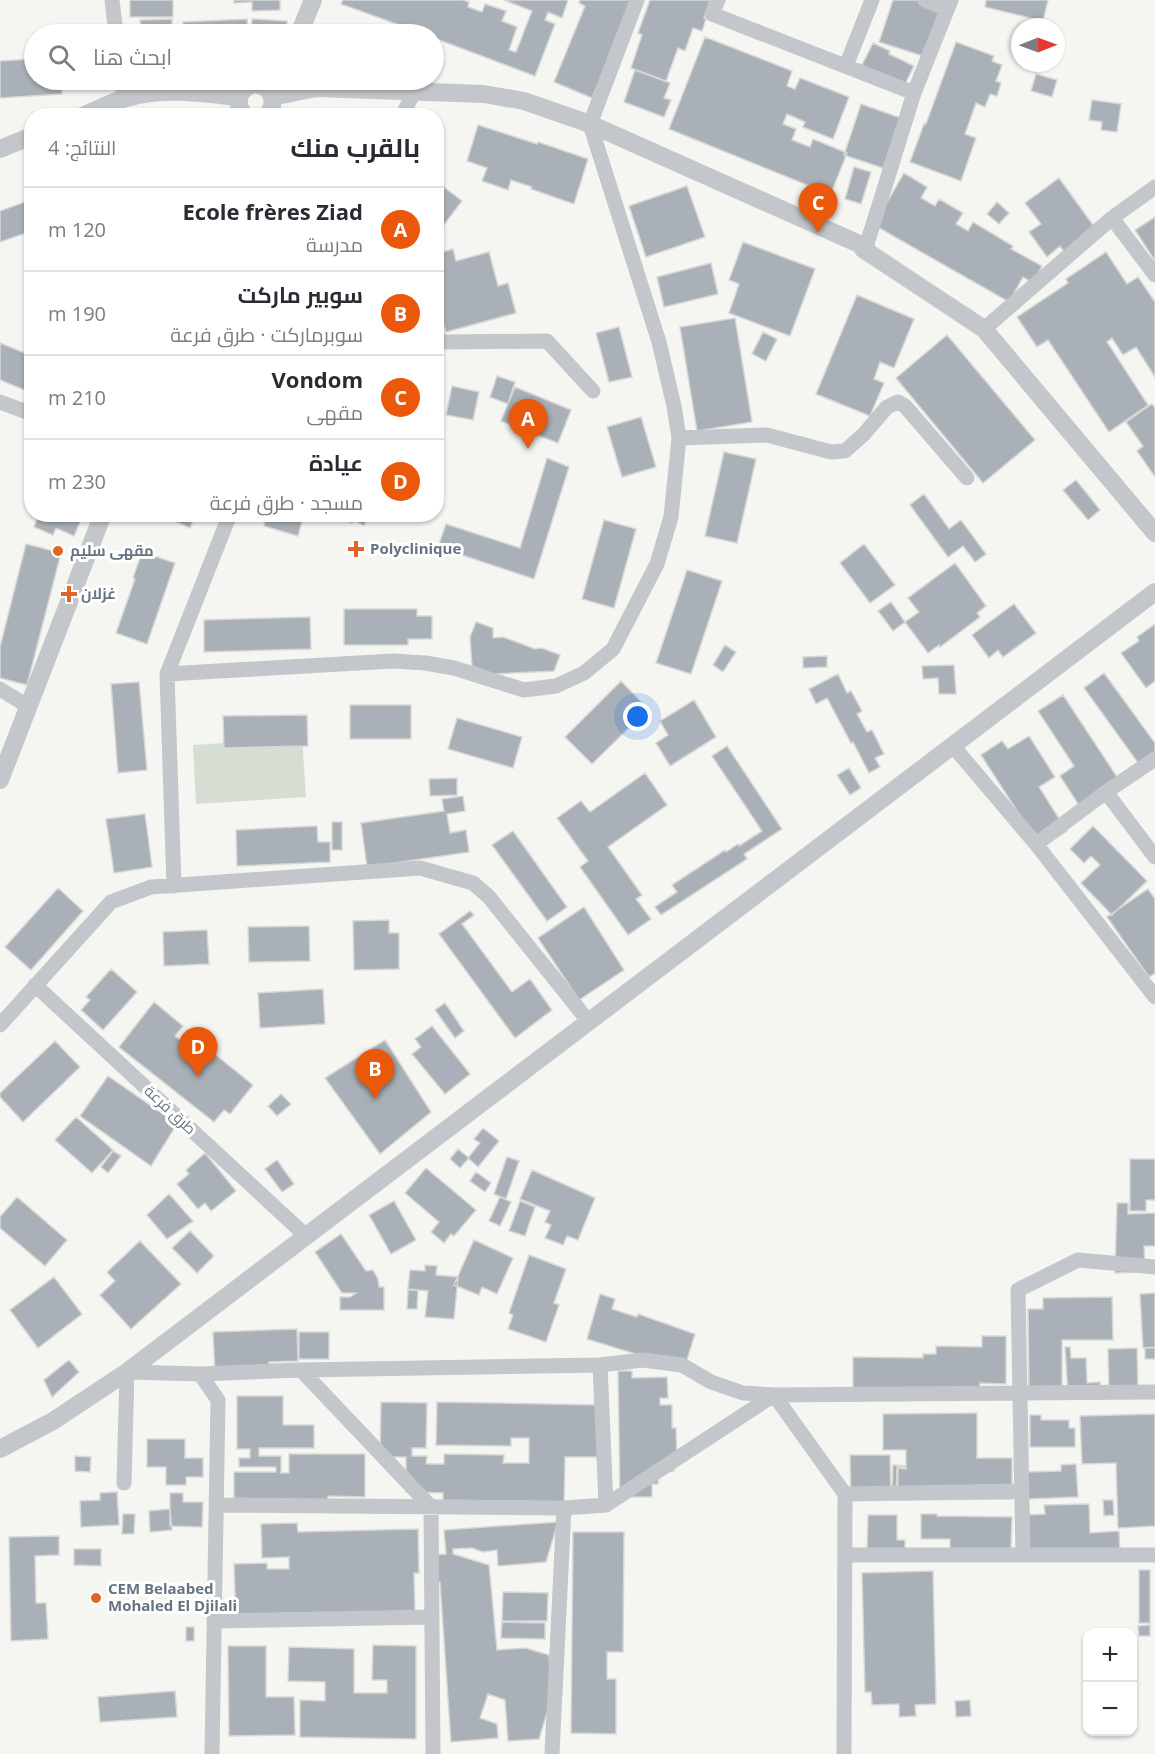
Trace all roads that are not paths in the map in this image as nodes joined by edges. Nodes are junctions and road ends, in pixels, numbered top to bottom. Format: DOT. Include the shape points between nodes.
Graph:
graph roads {
  1 [pos="112,0"];
  2 [pos="313,0"];
  3 [pos="637,0"];
  4 [pos="718,0"];
  5 [pos="872,0"];
  6 [pos="925,0"];
  7 [pos="949,4"];
  8 [pos="115,24"];
  9 [pos="303,24"];
  10 [pos="846,66"];
  11 [pos="123,90"];
  12 [pos="243,90"];
  13 [pos="272,90"];
  14 [pos="365,90"];
  15 [pos="414,92"];
  16 [pos="914,93"];
  17 [pos="239,97"];
  18 [pos="124,98"];
  19 [pos="101,108"];
  20 [pos="240,108"];
  21 [pos="271,108"];
  22 [pos="406,108"];
  23 [pos="590,124"];
  24 [pos="24,139"];
  25 [pos="0,149"];
  26 [pos="1155,187"];
  27 [pos="1112,218"];
  28 [pos="866,247"];
  29 [pos="1155,275"];
  30 [pos="984,329"];
  31 [pos="444,341"];
  32 [pos="593,392"];
  33 [pos="0,402"];
  34 [pos="24,411"];
  35 [pos="679,438"];
  36 [pos="967,478"];
  37 [pos="99,522"];
  38 [pos="227,522"];
  39 [pos="1155,533"];
  40 [pos="1155,592"];
  41 [pos="167,674"];
  42 [pos="0,689"];
  43 [pos="29,707"];
  44 [pos="953,746"];
  45 [pos="1155,759"];
  46 [pos="0,780"];
  47 [pos="1106,792"];
  48 [pos="1036,844"];
  49 [pos="1155,856"];
  50 [pos="174,886"];
  51 [pos="35,985"];
  52 [pos="1155,997"];
  53 [pos="589,1022"];
  54 [pos="0,1025"];
  55 [pos="305,1235"];
  56 [pos="1155,1267"];
  57 [pos="600,1365"];
  58 [pos="301,1370"];
  59 [pos="127,1372"];
  60 [pos="200,1374"];
  61 [pos="1020,1392"];
  62 [pos="1155,1392"];
  63 [pos="774,1395"];
  64 [pos="0,1449"];
  65 [pos="124,1483"];
  66 [pos="1021,1491"];
  67 [pos="845,1494"];
  68 [pos="217,1505"];
  69 [pos="606,1505"];
  70 [pos="431,1506"];
  71 [pos="564,1508"];
  72 [pos="845,1555"];
  73 [pos="1023,1555"];
  74 [pos="1155,1555"];
  75 [pos="432,1617"];
  76 [pos="215,1621"];
  77 [pos="212,1754"];
  78 [pos="433,1754"];
  79 [pos="552,1754"];
  80 [pos="844,1754"];
  1 -- 8 [label="street"];
  2 -- 9 [label="street"];
  3 -- 23 [label="street"];
  4 -- 10 [label="street" via="712,14"];
  5 -- 10 [label="street"];
  6 -- 7 [label="street"];
  7 -- 16 [label="street"];
  10 -- 16 [label="street"];
  11 -- 18 [label="street"];
  12 -- 17 [label="street"];
  13 -- 21 [label="street"];
  14 -- 15 [label="street"];
  15 -- 22 [label="street"];
  15 -- 23 [label="street" via="498,95"];
  16 -- 28 [label="street"];
  17 -- 18 [label="street" via="170,91"];
  17 -- 20 [label="street"];
  18 -- 19 [label="street"];
  23 -- 28 [label="street"];
  23 -- 35 [label="street" via="659,342"];
  24 -- 25 [label="street"];
  26 -- 27 [label="street"];
  27 -- 29 [label="street"];
  27 -- 30 [label="street"];
  28 -- 30 [label="street" via="863,249"];
  30 -- 39 [label="street"];
  31 -- 32 [label="street" via="547,341"];
  33 -- 34 [label="street"];
  35 -- 36 [label="street" via="767,435 831,452 845,451 887,407 898,402"];
  35 -- 41 [label="street" via="671,517 644,591 613,649 584,673 556,686 524,690 454,668 393,661"];
  37 -- 43 [label="street"];
  38 -- 41 [label="street"];
  40 -- 44 [label="street"];
  41 -- 50 [label="street"];
  42 -- 43 [label="street"];
  43 -- 46 [label="street"];
  44 -- 48 [label="street"];
  44 -- 53 [label="street"];
  45 -- 47 [label="street"];
  47 -- 48 [label="street"];
  47 -- 49 [label="street"];
  48 -- 52 [label="street"];
  50 -- 51 [label="street" via="151,887 111,902"];
  50 -- 53 [label="street" via="420,868 449,874 473,883 489,897"];
  51 -- 54 [label="street"];
  51 -- 55 [label="street, طرق فرعة"];
  53 -- 55 [label="street"];
  55 -- 59 [label="street"];
  56 -- 61 [label="street" via="1078,1260 1018,1290"];
  57 -- 58 [label="street"];
  57 -- 63 [label="street" via="643,1360 682,1365 711,1382 743,1393"];
  57 -- 69 [label="street"];
  58 -- 60 [label="street"];
  58 -- 70 [label="street"];
  59 -- 60 [label="street"];
  59 -- 64 [label="street" via="53,1421"];
  59 -- 65 [label="street"];
  60 -- 68 [label="street" via="218,1400"];
  61 -- 62 [label="street"];
  61 -- 63 [label="street"];
  61 -- 66 [label="street"];
  63 -- 67 [label="street"];
  63 -- 69 [label="street"];
  66 -- 67 [label="street"];
  66 -- 73 [label="street"];
  67 -- 72 [label="street"];
  68 -- 70 [label="street"];
  68 -- 76 [label="street"];
  69 -- 71 [label="street"];
  70 -- 71 [label="street"];
  70 -- 75 [label="street"];
  71 -- 79 [label="street"];
  72 -- 73 [label="street"];
  72 -- 80 [label="street"];
  73 -- 74 [label="street"];
  75 -- 76 [label="street"];
  75 -- 78 [label="street"];
  76 -- 77 [label="street"];
}
